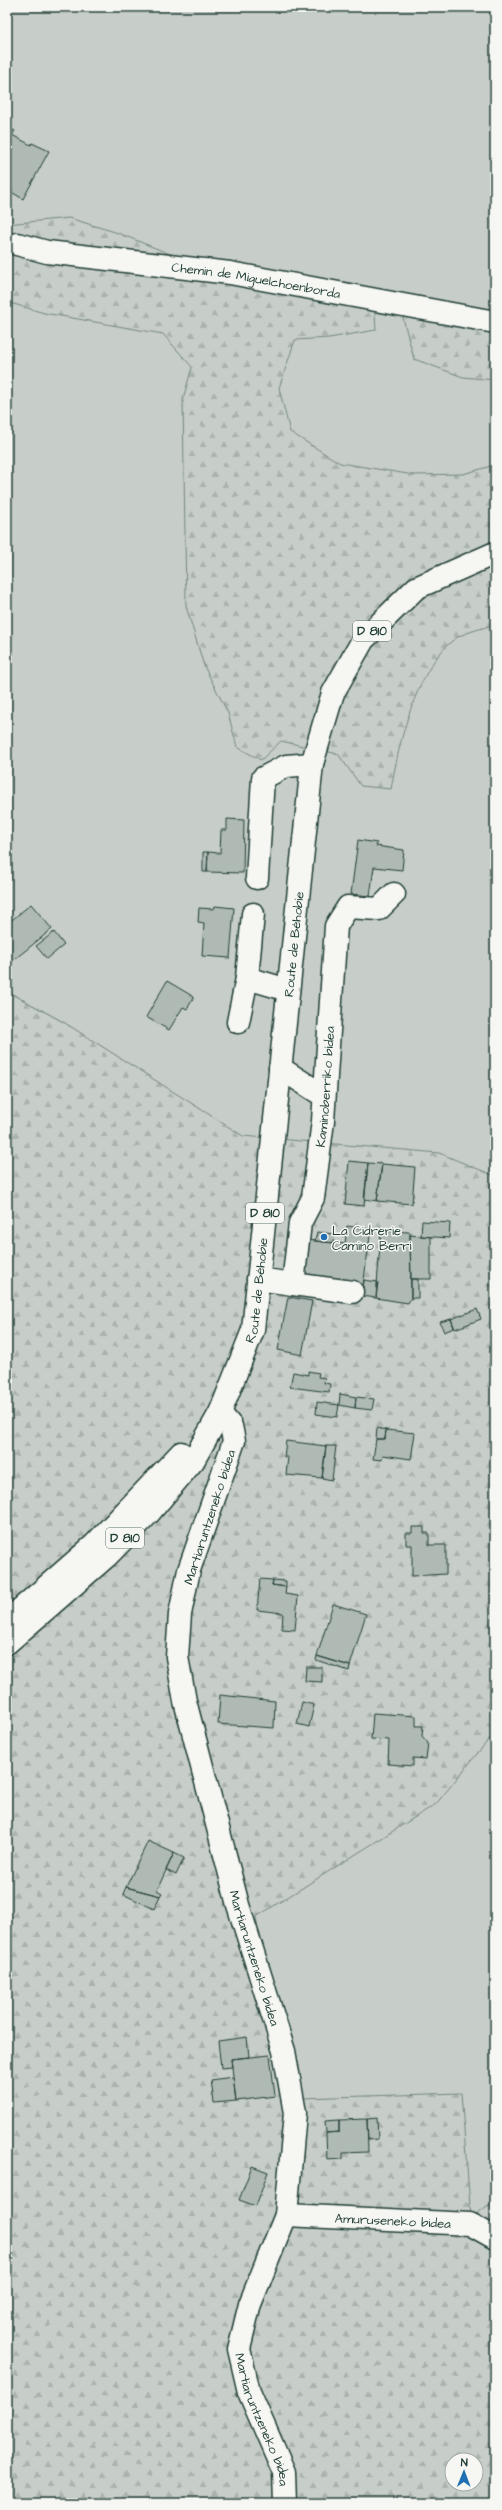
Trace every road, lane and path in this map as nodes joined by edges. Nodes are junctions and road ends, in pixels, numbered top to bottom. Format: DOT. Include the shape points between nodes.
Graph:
graph roads {
  1 [pos="17,244"];
  2 [pos="495,322"];
  3 [pos="495,553"];
  4 [pos="312,764"];
  5 [pos="257,878"];
  6 [pos="394,894"];
  7 [pos="253,914"];
  8 [pos="247,978"];
  9 [pos="288,990"];
  10 [pos="238,1022"];
  11 [pos="280,1068"];
  12 [pos="324,1096"];
  13 [pos="258,1278"];
  14 [pos="293,1284"];
  15 [pos="352,1292"];
  16 [pos="220,1414"];
  17 [pos="7,1621"];
  18 [pos="7,1642"];
  19 [pos="286,2215"];
  20 [pos="495,2238"];
  21 [pos="285,2503"];
  1 -- 2 [label="main road, Chemin de Miguelchoenborda" via="47,252 230,273"];
  3 -- 4 [label="main road, Route de Béhobie / D 810" via="416,588 363,640 333,693"];
  4 -- 5 [label="main road" via="286,766 263,778"];
  4 -- 9 [label="main road, Route de Béhobie / D 810"];
  6 -- 12 [label="main road, Kaminoberriko bidea" via="379,909 348,907 336,926"];
  7 -- 8 [label="main road"];
  8 -- 9 [label="main road"];
  8 -- 10 [label="main road"];
  9 -- 11 [label="main road, Route de Béhobie / D 810"];
  11 -- 12 [label="main road"];
  11 -- 13 [label="main road, Route de Béhobie / D 810"];
  12 -- 14 [label="main road, Kaminoberriko bidea" via="313,1198 300,1223"];
  13 -- 14 [label="main road"];
  13 -- 16 [label="main road, Route de Béhobie / D 810" via="253,1330"];
  14 -- 15 [label="main road"];
  16 -- 17 [label="main road, Route de Béhobie / D 810" via="94,1545"];
  16 -- 18 [label="main road, Route de Béhobie / D 810" via="193,1461 150,1512 107,1556"];
  16 -- 19 [label="main road, Martiaruntzeneko bidea" via="231,1426 234,1441 189,1570 180,1614 177,1657 185,1701 238,1905 284,2051 295,2113"];
  19 -- 20 [label="main road, Amuruseneko bidea" via="470,2224"];
  19 -- 21 [label="main road, Martiaruntzeneko bidea" via="250,2304 239,2349 249,2392 284,2472"];
}
